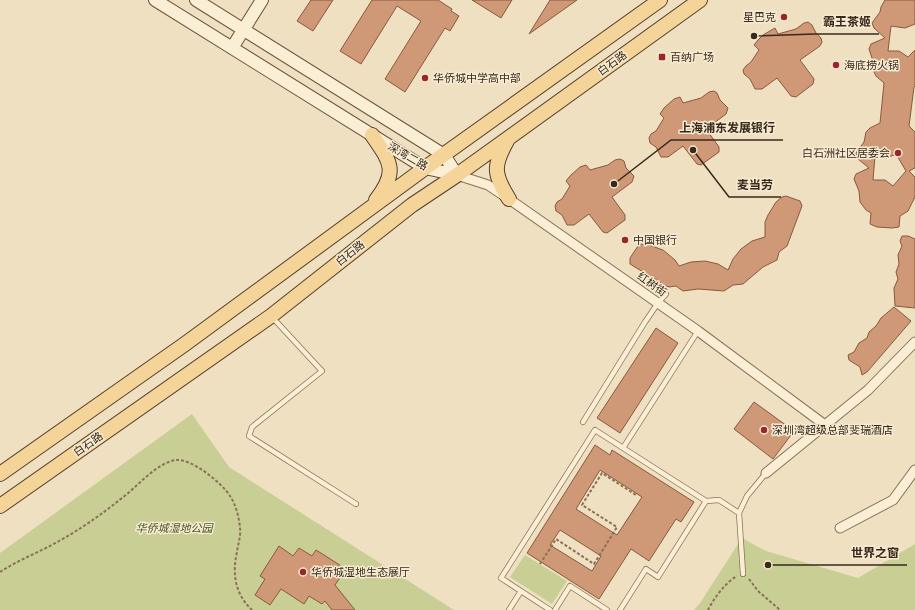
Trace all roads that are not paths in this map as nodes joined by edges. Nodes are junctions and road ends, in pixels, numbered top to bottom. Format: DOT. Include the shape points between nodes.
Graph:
graph roads {
  1 [pos="155,0"];
  2 [pos="196,0"];
  3 [pos="262,0"];
  4 [pos="660,0"];
  5 [pos="700,0"];
  6 [pos="243,30"];
  7 [pos="232,48"];
  8 [pos="372,135"];
  9 [pos="509,137"];
  10 [pos="444,155"];
  11 [pos="425,168"];
  12 [pos="457,175"];
  13 [pos="509,199"];
  14 [pos="369,209"];
  15 [pos="666,294"];
  16 [pos="658,303"];
  17 [pos="270,316"];
  18 [pos="698,331"];
  19 [pos="915,342"];
  20 [pos="582,422"];
  21 [pos="825,425"];
  22 [pos="623,448"];
  23 [pos="915,470"];
  24 [pos="766,473"];
  25 [pos="0,474"];
  26 [pos="706,501"];
  27 [pos="356,504"];
  28 [pos="0,506"];
  29 [pos="739,513"];
  30 [pos="840,528"];
  31 [pos="743,574"];
  32 [pos="521,591"];
  33 [pos="509,610"];
  34 [pos="550,610"];
  35 [pos="555,610"];
  36 [pos="607,610"];
  37 [pos="620,610"];
  1 -- 7 [label="street, 深湾二路"];
  2 -- 6 [label="street, 深湾二路"];
  3 -- 6 [label="street"];
  4 -- 10 [label="main road"];
  5 -- 9 [label="main road, 白石路"];
  6 -- 7 [label="street"];
  6 -- 10 [label="street, 深湾二路"];
  7 -- 8 [label="street, 深湾二路"];
  8 -- 11 [label="street, 深湾二路"];
  8 -- 14 [label="main road" via="385,154 391,170 381,194"];
  9 -- 12 [label="main road, 白石路"];
  9 -- 13 [label="main road" via="496,168 501,186"];
  10 -- 11 [label="main road"];
  10 -- 12 [label="street, 深湾二路"];
  11 -- 12 [label="street, 深湾二路"];
  11 -- 14 [label="main road"];
  12 -- 13 [label="street, 红树街" via="488,185"];
  12 -- 17 [label="main road, 白石路" via="412,205"];
  13 -- 16 [label="street, 红树街"];
  14 -- 25 [label="main road" via="185,344"];
  15 -- 16 [label="lane"];
  16 -- 18 [label="street, 红树街"];
  16 -- 20 [label="lane"];
  17 -- 27 [label="lane" via="322,371 252,428 250,436"];
  17 -- 28 [label="main road, 白石路"];
  18 -- 21 [label="street, 红树街"];
  18 -- 22 [label="lane"];
  19 -- 21 [label="street" via="868,390"];
  21 -- 24 [label="street"];
  22 -- 26 [label="lane"];
  22 -- 32 [label="lane" via="595,430 501,578"];
  23 -- 30 [label="street" via="893,500"];
  24 -- 29 [label="lane" via="742,503"];
  26 -- 29 [label="lane" via="719,500"];
  26 -- 37 [label="lane" via="658,577 646,569"];
  29 -- 31 [label="lane"];
  32 -- 33 [label="lane"];
  32 -- 34 [label="lane"];
  35 -- 36 [label="lane" via="570,586"];
}
